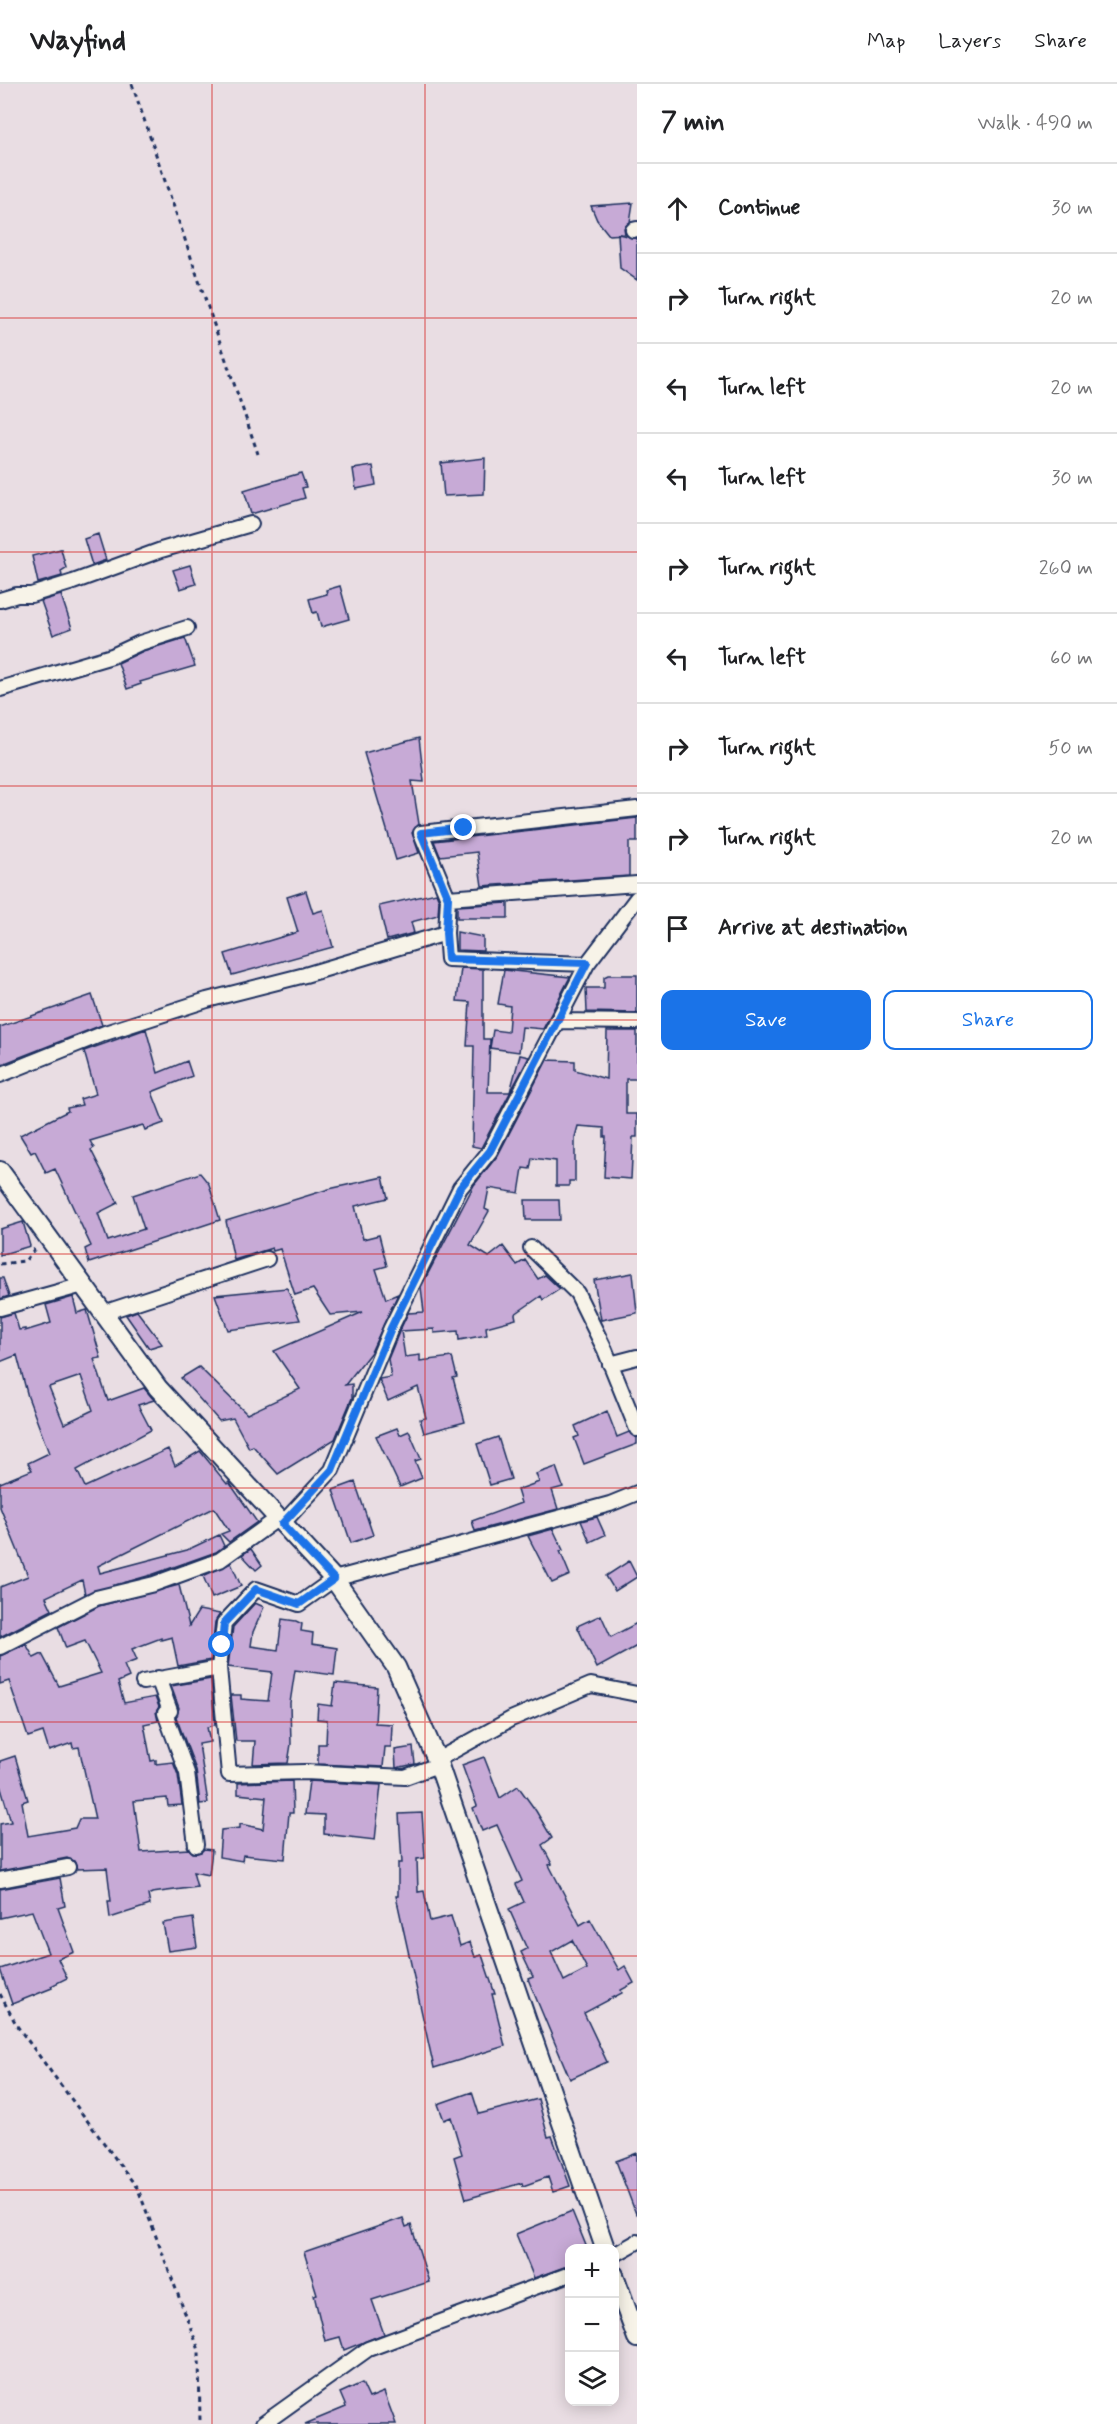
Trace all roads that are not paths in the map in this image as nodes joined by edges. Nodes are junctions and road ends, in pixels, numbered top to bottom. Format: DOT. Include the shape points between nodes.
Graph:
graph roads {
  1 [pos="251,524"];
  2 [pos="0,600"];
  3 [pos="187,628"];
  4 [pos="0,689"];
  5 [pos="637,809"];
  6 [pos="637,884"];
  7 [pos="448,898"];
  8 [pos="637,898"];
  9 [pos="446,933"];
  10 [pos="587,963"];
  11 [pos="558,1022"];
  12 [pos="637,1022"];
  13 [pos="0,1075"];
  14 [pos="2,1180"];
  15 [pos="531,1248"];
  16 [pos="267,1260"];
  17 [pos="83,1285"];
  18 [pos="0,1308"];
  19 [pos="103,1313"];
  20 [pos="637,1357"];
  21 [pos="610,1364"];
  22 [pos="637,1429"];
  23 [pos="637,1493"];
  24 [pos="280,1521"];
  25 [pos="334,1579"];
  26 [pos="0,1647"];
  27 [pos="219,1668"];
  28 [pos="158,1678"];
  29 [pos="143,1682"];
  30 [pos="637,1694"];
  31 [pos="437,1763"];
  32 [pos="196,1845"];
  33 [pos="68,1868"];
  34 [pos="0,1880"];
  35 [pos="637,2242"];
  36 [pos="604,2244"];
  37 [pos="619,2253"];
  38 [pos="565,2276"];
  39 [pos="619,2286"];
  40 [pos="637,2338"];
  41 [pos="263,2424"];
  1 -- 2 [label="street" via="31,595"];
  3 -- 4 [label="street" via="112,656"];
  5 -- 7 [label="street" via="421,833"];
  6 -- 7 [label="street"];
  7 -- 9 [label="street"];
  8 -- 10 [label="street"];
  9 -- 10 [label="street" via="448,959"];
  9 -- 13 [label="street" via="207,1000 105,1033"];
  10 -- 11 [label="street"];
  11 -- 12 [label="street"];
  11 -- 24 [label="street" via="490,1151 455,1199 391,1328 332,1470"];
  14 -- 17 [label="main road"];
  15 -- 21 [label="street" via="577,1293"];
  16 -- 19 [label="street"];
  17 -- 18 [label="street"];
  17 -- 19 [label="main road"];
  19 -- 24 [label="main road" via="158,1388"];
  20 -- 21 [label="street"];
  21 -- 22 [label="street"];
  23 -- 25 [label="street"];
  24 -- 25 [label="main road"];
  24 -- 26 [label="street" via="220,1560 154,1584 96,1598"];
  25 -- 27 [label="street" via="299,1604 256,1589 224,1623"];
  25 -- 31 [label="main road" via="396,1667"];
  27 -- 28 [label="street"];
  27 -- 31 [label="street" via="229,1774 405,1776"];
  28 -- 29 [label="street"];
  28 -- 32 [label="street" via="170,1711 165,1713 187,1773"];
  30 -- 31 [label="street" via="591,1685 511,1719"];
  31 -- 36 [label="main road"];
  33 -- 34 [label="street"];
  35 -- 37 [label="street"];
  38 -- 41 [label="street" via="368,2349"];
  39 -- 40 [label="main road"];
}
